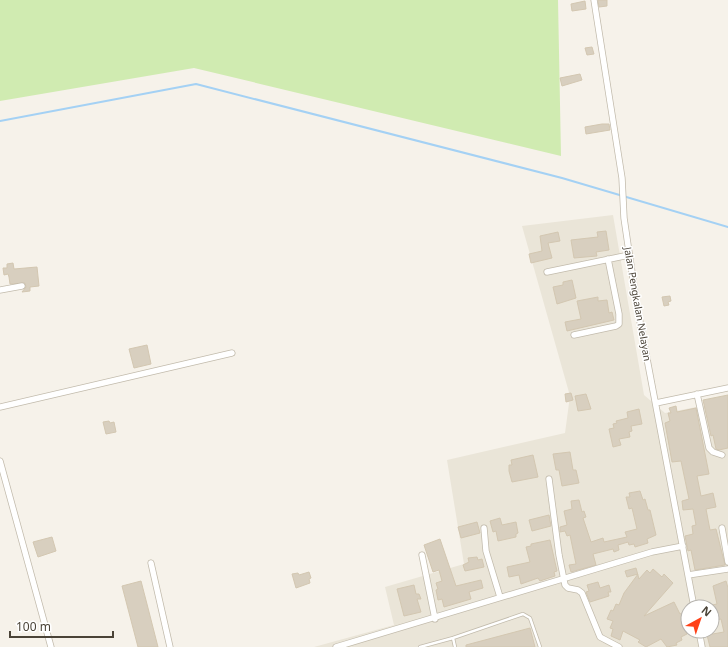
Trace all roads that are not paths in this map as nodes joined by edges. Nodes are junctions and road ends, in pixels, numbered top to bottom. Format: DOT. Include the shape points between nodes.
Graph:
graph roads {
  1 [pos="594,0"];
  2 [pos="629,255"];
  3 [pos="608,259"];
  4 [pos="547,272"];
  5 [pos="22,286"];
  6 [pos="0,290"];
  7 [pos="574,335"];
  8 [pos="232,353"];
  9 [pos="728,388"];
  10 [pos="697,394"];
  11 [pos="656,403"];
  12 [pos="0,407"];
  13 [pos="722,455"];
  14 [pos="0,460"];
  15 [pos="549,479"];
  16 [pos="484,528"];
  17 [pos="722,528"];
  18 [pos="683,546"];
  19 [pos="422,555"];
  20 [pos="728,562"];
  21 [pos="151,563"];
  22 [pos="728,569"];
  23 [pos="688,575"];
  24 [pos="564,579"];
  25 [pos="500,598"];
  26 [pos="692,599"];
  27 [pos="435,619"];
  28 [pos="453,638"];
  29 [pos="51,647"];
  30 [pos="170,647"];
  31 [pos="336,647"];
  32 [pos="420,647"];
  33 [pos="455,647"];
  34 [pos="540,647"];
  35 [pos="619,647"];
  1 -- 2 [label="street, Jalan Pengkalan Nelayan" via="622,178"];
  2 -- 3 [label="street"];
  2 -- 11 [label="street, Jalan Pengkalan Nelayan"];
  3 -- 4 [label="street"];
  3 -- 7 [label="street" via="620,314 619,324"];
  5 -- 6 [label="street"];
  8 -- 12 [label="street"];
  9 -- 10 [label="street"];
  10 -- 11 [label="street"];
  10 -- 13 [label="street" via="709,448"];
  11 -- 18 [label="street, Jalan Pengkalan Nelayan"];
  14 -- 29 [label="street"];
  15 -- 24 [label="street"];
  16 -- 25 [label="street" via="486,551"];
  17 -- 20 [label="street"];
  18 -- 23 [label="street, Jalan Pengkalan Nelayan"];
  18 -- 24 [label="street" via="661,550"];
  19 -- 27 [label="street"];
  21 -- 30 [label="street"];
  22 -- 23 [label="street"];
  23 -- 26 [label="street, Jalan Pengkalan Nelayan"];
  24 -- 25 [label="street"];
  24 -- 35 [label="street" via="567,587 582,593 600,637"];
  25 -- 27 [label="street"];
  27 -- 31 [label="street"];
  28 -- 32 [label="lane"];
  28 -- 33 [label="lane"];
  28 -- 34 [label="lane" via="524,614 530,618"];
}
